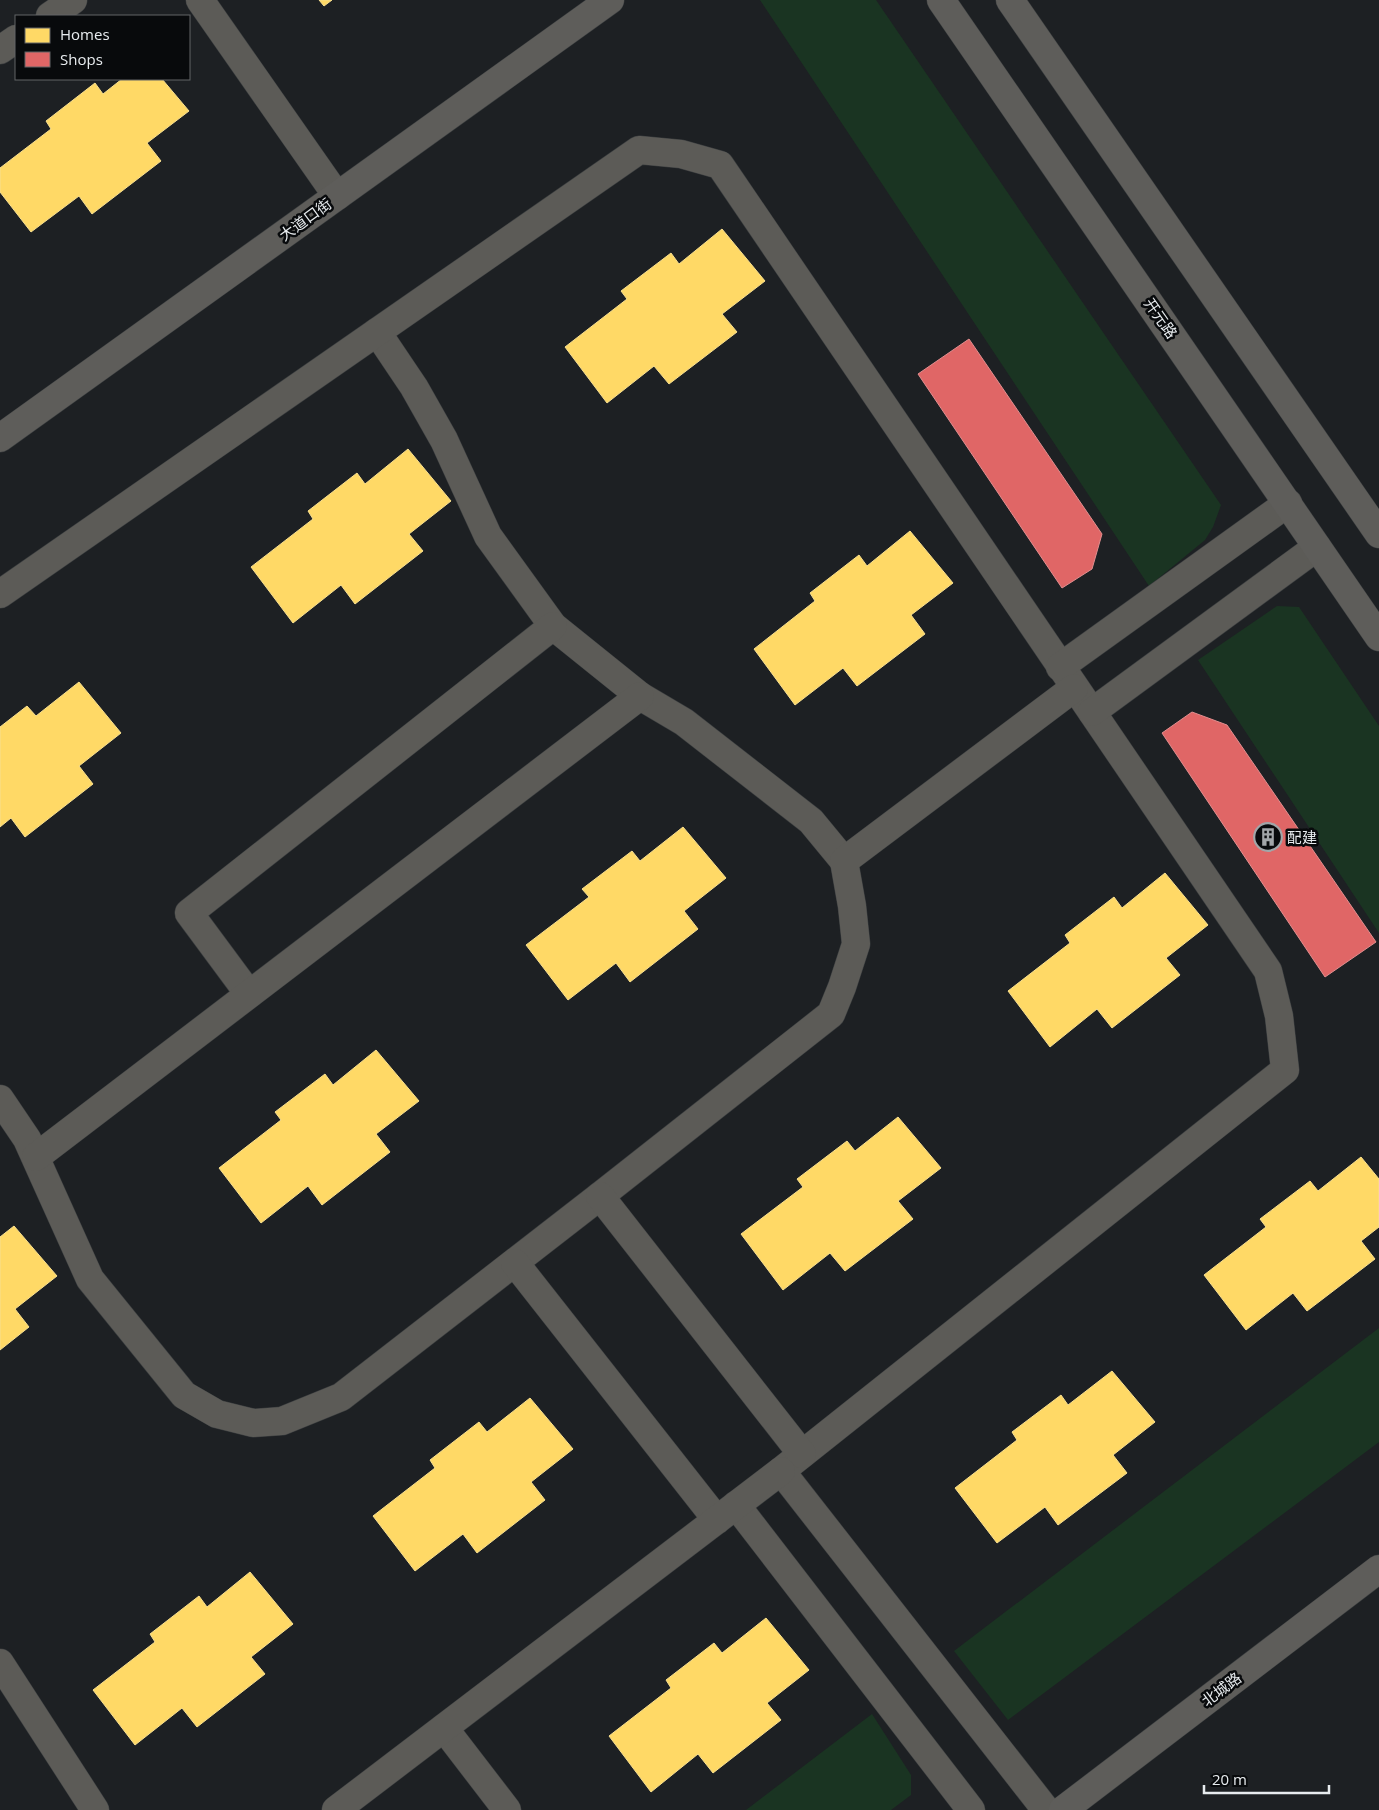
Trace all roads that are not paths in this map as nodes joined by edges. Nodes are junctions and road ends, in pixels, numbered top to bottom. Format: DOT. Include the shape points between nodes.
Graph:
graph roads {
  1 [pos="73,0"];
  2 [pos="200,0"];
  3 [pos="610,0"];
  4 [pos="941,0"];
  5 [pos="1010,0"];
  6 [pos="51,15"];
  7 [pos="15,40"];
  8 [pos="0,50"];
  9 [pos="337,196"];
  10 [pos="377,332"];
  11 [pos="0,438"];
  12 [pos="1288,503"];
  13 [pos="1379,534"];
  14 [pos="1317,547"];
  15 [pos="0,594"];
  16 [pos="553,626"];
  17 [pos="1379,638"];
  18 [pos="1067,677"];
  19 [pos="640,696"];
  20 [pos="1092,712"];
  21 [pos="844,861"];
  22 [pos="249,994"];
  23 [pos="0,1099"];
  24 [pos="36,1157"];
  25 [pos="600,1196"];
  26 [pos="515,1262"];
  27 [pos="802,1454"];
  28 [pos="781,1471"];
  29 [pos="727,1512"];
  30 [pos="1379,1569"];
  31 [pos="0,1663"];
  32 [pos="444,1728"];
  33 [pos="95,1810"];
  34 [pos="336,1810"];
  35 [pos="507,1810"];
  36 [pos="972,1810"];
  37 [pos="1046,1810"];
  38 [pos="1063,1810"];
  1 -- 6 [label="street"];
  2 -- 9 [label="street"];
  3 -- 9 [label="main road, 大道口街"];
  4 -- 12 [label="main road, 开元路"];
  5 -- 13 [label="main road"];
  7 -- 8 [label="street"];
  9 -- 11 [label="main road, 大道口街"];
  10 -- 15 [label="street"];
  10 -- 16 [label="street" via="414,386 444,440 488,536"];
  10 -- 18 [label="street" via="639,150 681,154 720,165"];
  12 -- 14 [label="main road, 开元路"];
  12 -- 18 [label="street"];
  14 -- 17 [label="main road, 开元路"];
  14 -- 20 [label="street"];
  16 -- 19 [label="street"];
  16 -- 22 [label="street" via="189,914"];
  18 -- 20 [label="street"];
  18 -- 21 [label="street"];
  19 -- 21 [label="street" via="684,722 811,821"];
  19 -- 22 [label="street"];
  20 -- 27 [label="street" via="1268,971 1280,1016 1285,1070"];
  21 -- 25 [label="street" via="856,944 831,1014"];
  22 -- 24 [label="street"];
  23 -- 24 [label="street"];
  24 -- 26 [label="street" via="90,1279 184,1396 217,1414 253,1423 282,1421 340,1397"];
  25 -- 26 [label="street"];
  25 -- 27 [label="street"];
  26 -- 29 [label="street"];
  27 -- 28 [label="street"];
  28 -- 29 [label="street"];
  28 -- 37 [label="street"];
  29 -- 32 [label="street"];
  29 -- 36 [label="street"];
  30 -- 38 [label="main road, 北城路"];
  31 -- 33 [label="street"];
  32 -- 34 [label="street"];
  32 -- 35 [label="street"];
}
